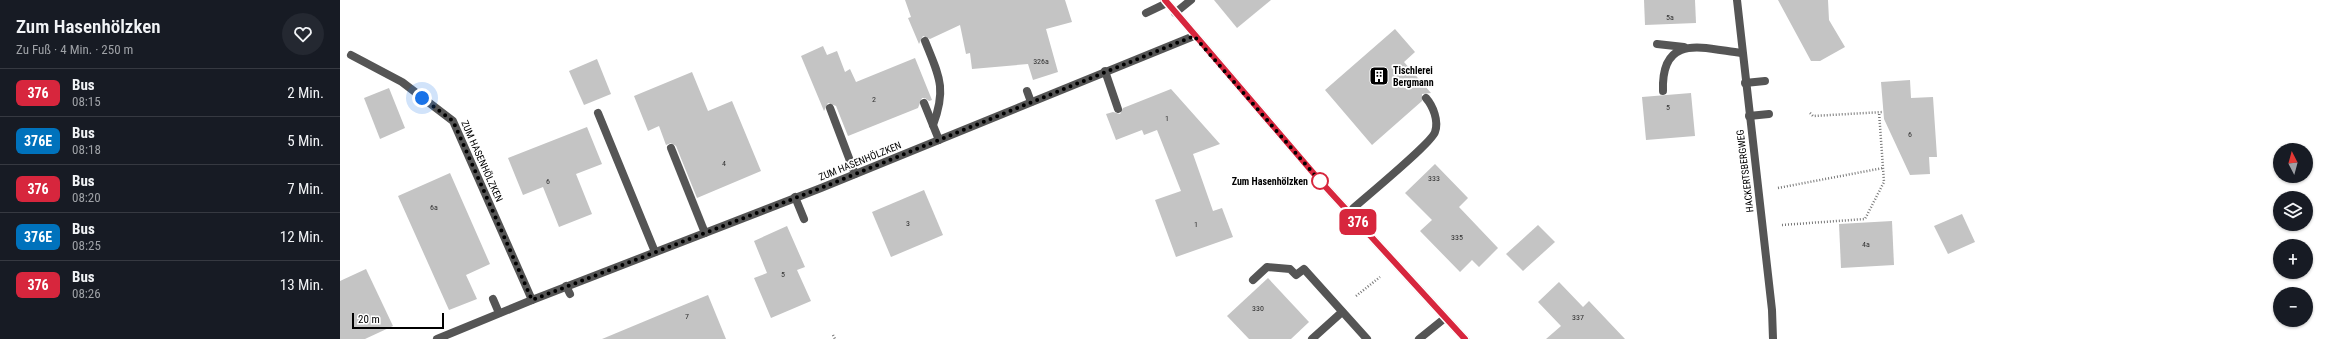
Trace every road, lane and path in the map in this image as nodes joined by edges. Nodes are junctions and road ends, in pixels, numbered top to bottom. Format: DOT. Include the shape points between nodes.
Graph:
graph roads {
  1 [pos="1191,0"];
  2 [pos="1737,0"];
  3 [pos="1166,1"];
  4 [pos="1146,13"];
  5 [pos="1175,13"];
  6 [pos="1194,36"];
  7 [pos="925,41"];
  8 [pos="1657,44"];
  9 [pos="1684,47"];
  10 [pos="1742,53"];
  11 [pos="351,55"];
  12 [pos="1104,71"];
  13 [pos="1765,81"];
  14 [pos="1745,83"];
  15 [pos="1027,91"];
  16 [pos="1663,91"];
  17 [pos="1426,98"];
  18 [pos="1032,102"];
  19 [pos="924,103"];
  20 [pos="830,108"];
  21 [pos="1118,109"];
  22 [pos="1879,112"];
  23 [pos="1883,112"];
  24 [pos="598,113"];
  25 [pos="1769,114"];
  26 [pos="1810,114"];
  27 [pos="1749,116"];
  28 [pos="933,125"];
  29 [pos="939,140"];
  30 [pos="671,148"];
  31 [pos="1883,168"];
  32 [pos="855,174"];
  33 [pos="1758,192"];
  34 [pos="795,197"];
  35 [pos="1349,212"];
  36 [pos="804,219"];
  37 [pos="1762,226"];
  38 [pos="705,233"];
  39 [pos="655,252"];
  40 [pos="1396,264"];
  41 [pos="1253,280"];
  42 [pos="493,299"];
  43 [pos="532,300"];
  44 [pos="1341,311"];
  45 [pos="499,313"];
  46 [pos="1445,318"];
  47 [pos="833,336"];
  48 [pos="437,339"];
  49 [pos="835,339"];
  50 [pos="1312,339"];
  51 [pos="1367,339"];
  52 [pos="1419,339"];
  53 [pos="1465,339"];
  54 [pos="1773,339"];
  1 -- 5 [label="street"];
  2 -- 10 [label="street, HACKERTSBERGWEG"];
  3 -- 4 [label="street"];
  3 -- 5 [label="main road"];
  5 -- 6 [label="main road"];
  6 -- 12 [label="street, ZUM HASENHÖLZKEN"];
  6 -- 35 [label="main road"];
  7 -- 28 [label="street" via="939,76 942,92 940,107"];
  8 -- 9 [label="street"];
  9 -- 10 [label="street"];
  9 -- 16 [label="street" via="1670,57 1666,65"];
  10 -- 14 [label="street, HACKERTSBERGWEG"];
  11 -- 43 [label="street, ZUM HASENHÖLZKEN" via="402,82 453,121"];
  12 -- 18 [label="street, ZUM HASENHÖLZKEN"];
  12 -- 21 [label="street"];
  13 -- 14 [label="street"];
  14 -- 27 [label="street, HACKERTSBERGWEG"];
  15 -- 18 [label="street"];
  17 -- 35 [label="street" via="1436,117 1435,133 1423,147"];
  18 -- 29 [label="street, ZUM HASENHÖLZKEN"];
  19 -- 28 [label="street"];
  20 -- 32 [label="street"];
  22 -- 23 [label="path"];
  22 -- 26 [label="path" via="1813,116"];
  22 -- 31 [label="path"];
  24 -- 39 [label="street"];
  25 -- 27 [label="street"];
  27 -- 33 [label="street, HACKERTSBERGWEG"];
  28 -- 29 [label="street"];
  29 -- 32 [label="street, ZUM HASENHÖLZKEN"];
  30 -- 38 [label="street"];
  31 -- 33 [label="path"];
  31 -- 37 [label="path" via="1884,182 1865,219"];
  32 -- 34 [label="street, ZUM HASENHÖLZKEN"];
  33 -- 37 [label="street, HACKERTSBERGWEG"];
  34 -- 36 [label="street"];
  34 -- 38 [label="street, ZUM HASENHÖLZKEN"];
  35 -- 40 [label="main road"];
  37 -- 54 [label="street, HACKERTSBERGWEG"];
  38 -- 39 [label="street, ZUM HASENHÖLZKEN"];
  39 -- 43 [label="street, ZUM HASENHÖLZKEN" via="568,290"];
  40 -- 44 [label="path"];
  40 -- 46 [label="main road"];
  41 -- 44 [label="street" via="1267,267 1290,269 1296,275 1304,269"];
  42 -- 45 [label="street"];
  43 -- 45 [label="street, ZUM HASENHÖLZKEN"];
  44 -- 50 [label="street"];
  44 -- 51 [label="street"];
  45 -- 48 [label="street, ZUM HASENHÖLZKEN"];
  46 -- 52 [label="street"];
  46 -- 53 [label="main road"];
  47 -- 49 [label="path"];
}
